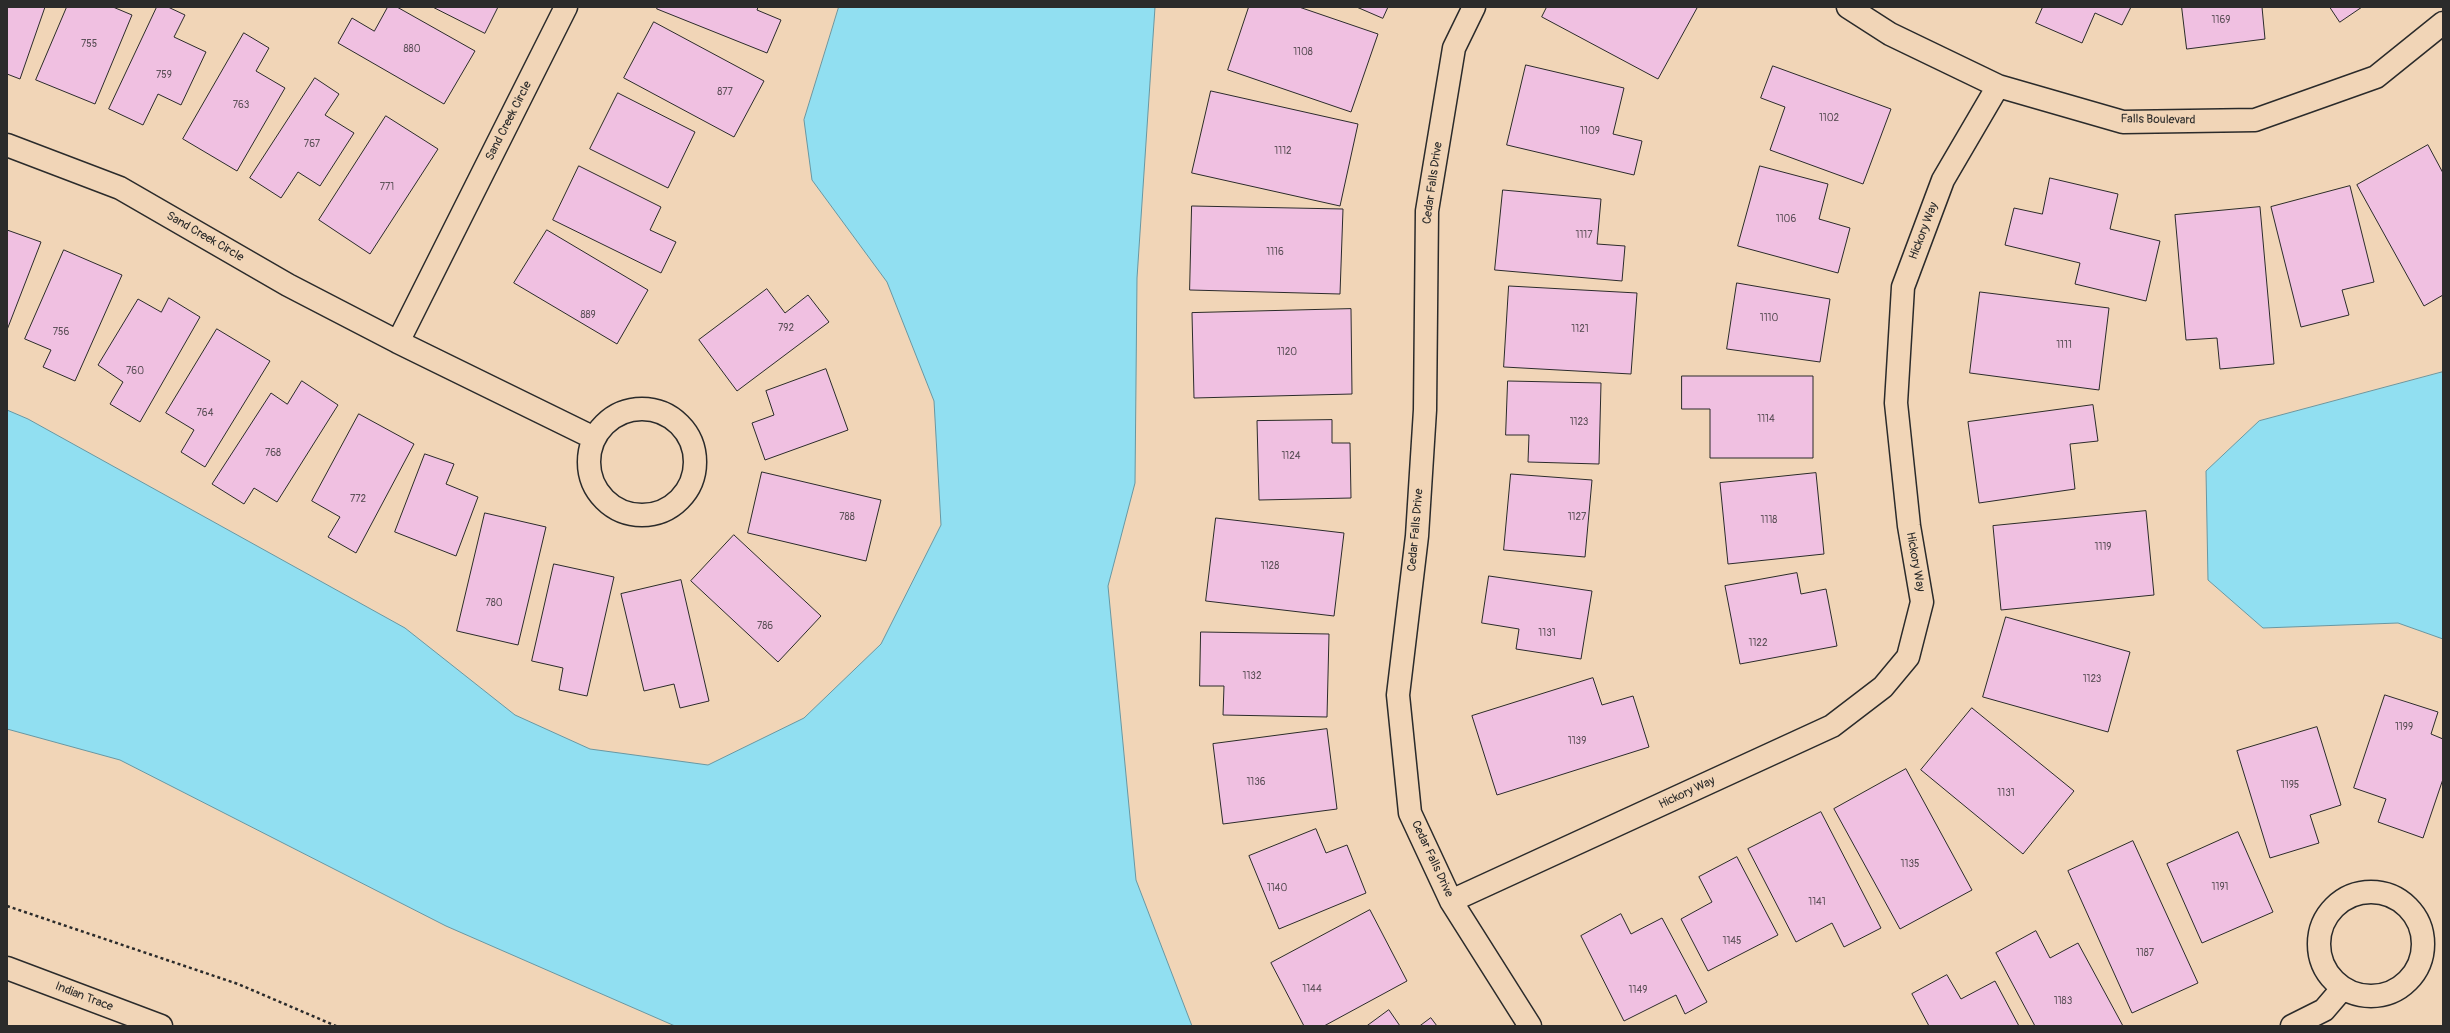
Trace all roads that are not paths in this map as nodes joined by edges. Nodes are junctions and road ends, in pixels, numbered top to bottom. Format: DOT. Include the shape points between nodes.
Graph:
graph roads {
  1 [pos="566,7"];
  2 [pos="1474,7"];
  3 [pos="1848,7"];
  4 [pos="2443,23"];
  5 [pos="1998,86"];
  6 [pos="7,145"];
  7 [pos="398,342"];
  8 [pos="594,438"];
  9 [pos="1451,901"];
  10 [pos="7,968"];
  11 [pos="2342,989"];
  12 [pos="162,1026"];
  13 [pos="1530,1026"];
  14 [pos="2292,1026"];
  1 -- 7 [label="street, Sand Creek Circle"];
  2 -- 9 [label="street, Cedar Falls Drive" via="1454,48 1427,211 1425,410 1417,536 1398,695 1410,813"];
  3 -- 5 [label="street, Falls Boulevard" via="1890,34"];
  4 -- 5 [label="street, Falls Boulevard" via="2376,77 2255,120 2122,122"];
  5 -- 9 [label="street, Hickory Way" via="1943,180 1903,287 1896,403 1908,526 1922,602 1908,657 1883,687 1832,726"];
  6 -- 7 [label="street, Sand Creek Circle" via="120,188 288,285"];
  7 -- 8 [label="street, Sand Creek Circle"];
  8 -- 8 [label="street" via="589,453 589,470 594,486 604,500 617,510 633,515 650,515 680,499 690,486 695,470 695,453 689,437 680,424 666,414 650,409 633,408 604,424"];
  9 -- 13 [label="street, Cedar Falls Drive"];
  10 -- 12 [label="street, Indian Trace"];
  11 -- 11 [label="street" via="2359,996 2377,996 2394,991 2409,980 2419,965 2423,946 2421,929 2412,913 2399,900 2384,894 2368,892 2352,896 2338,904 2327,916 2320,931 2322,964 2330,978"];
  11 -- 14 [label="street" via="2324,1010"];
}
